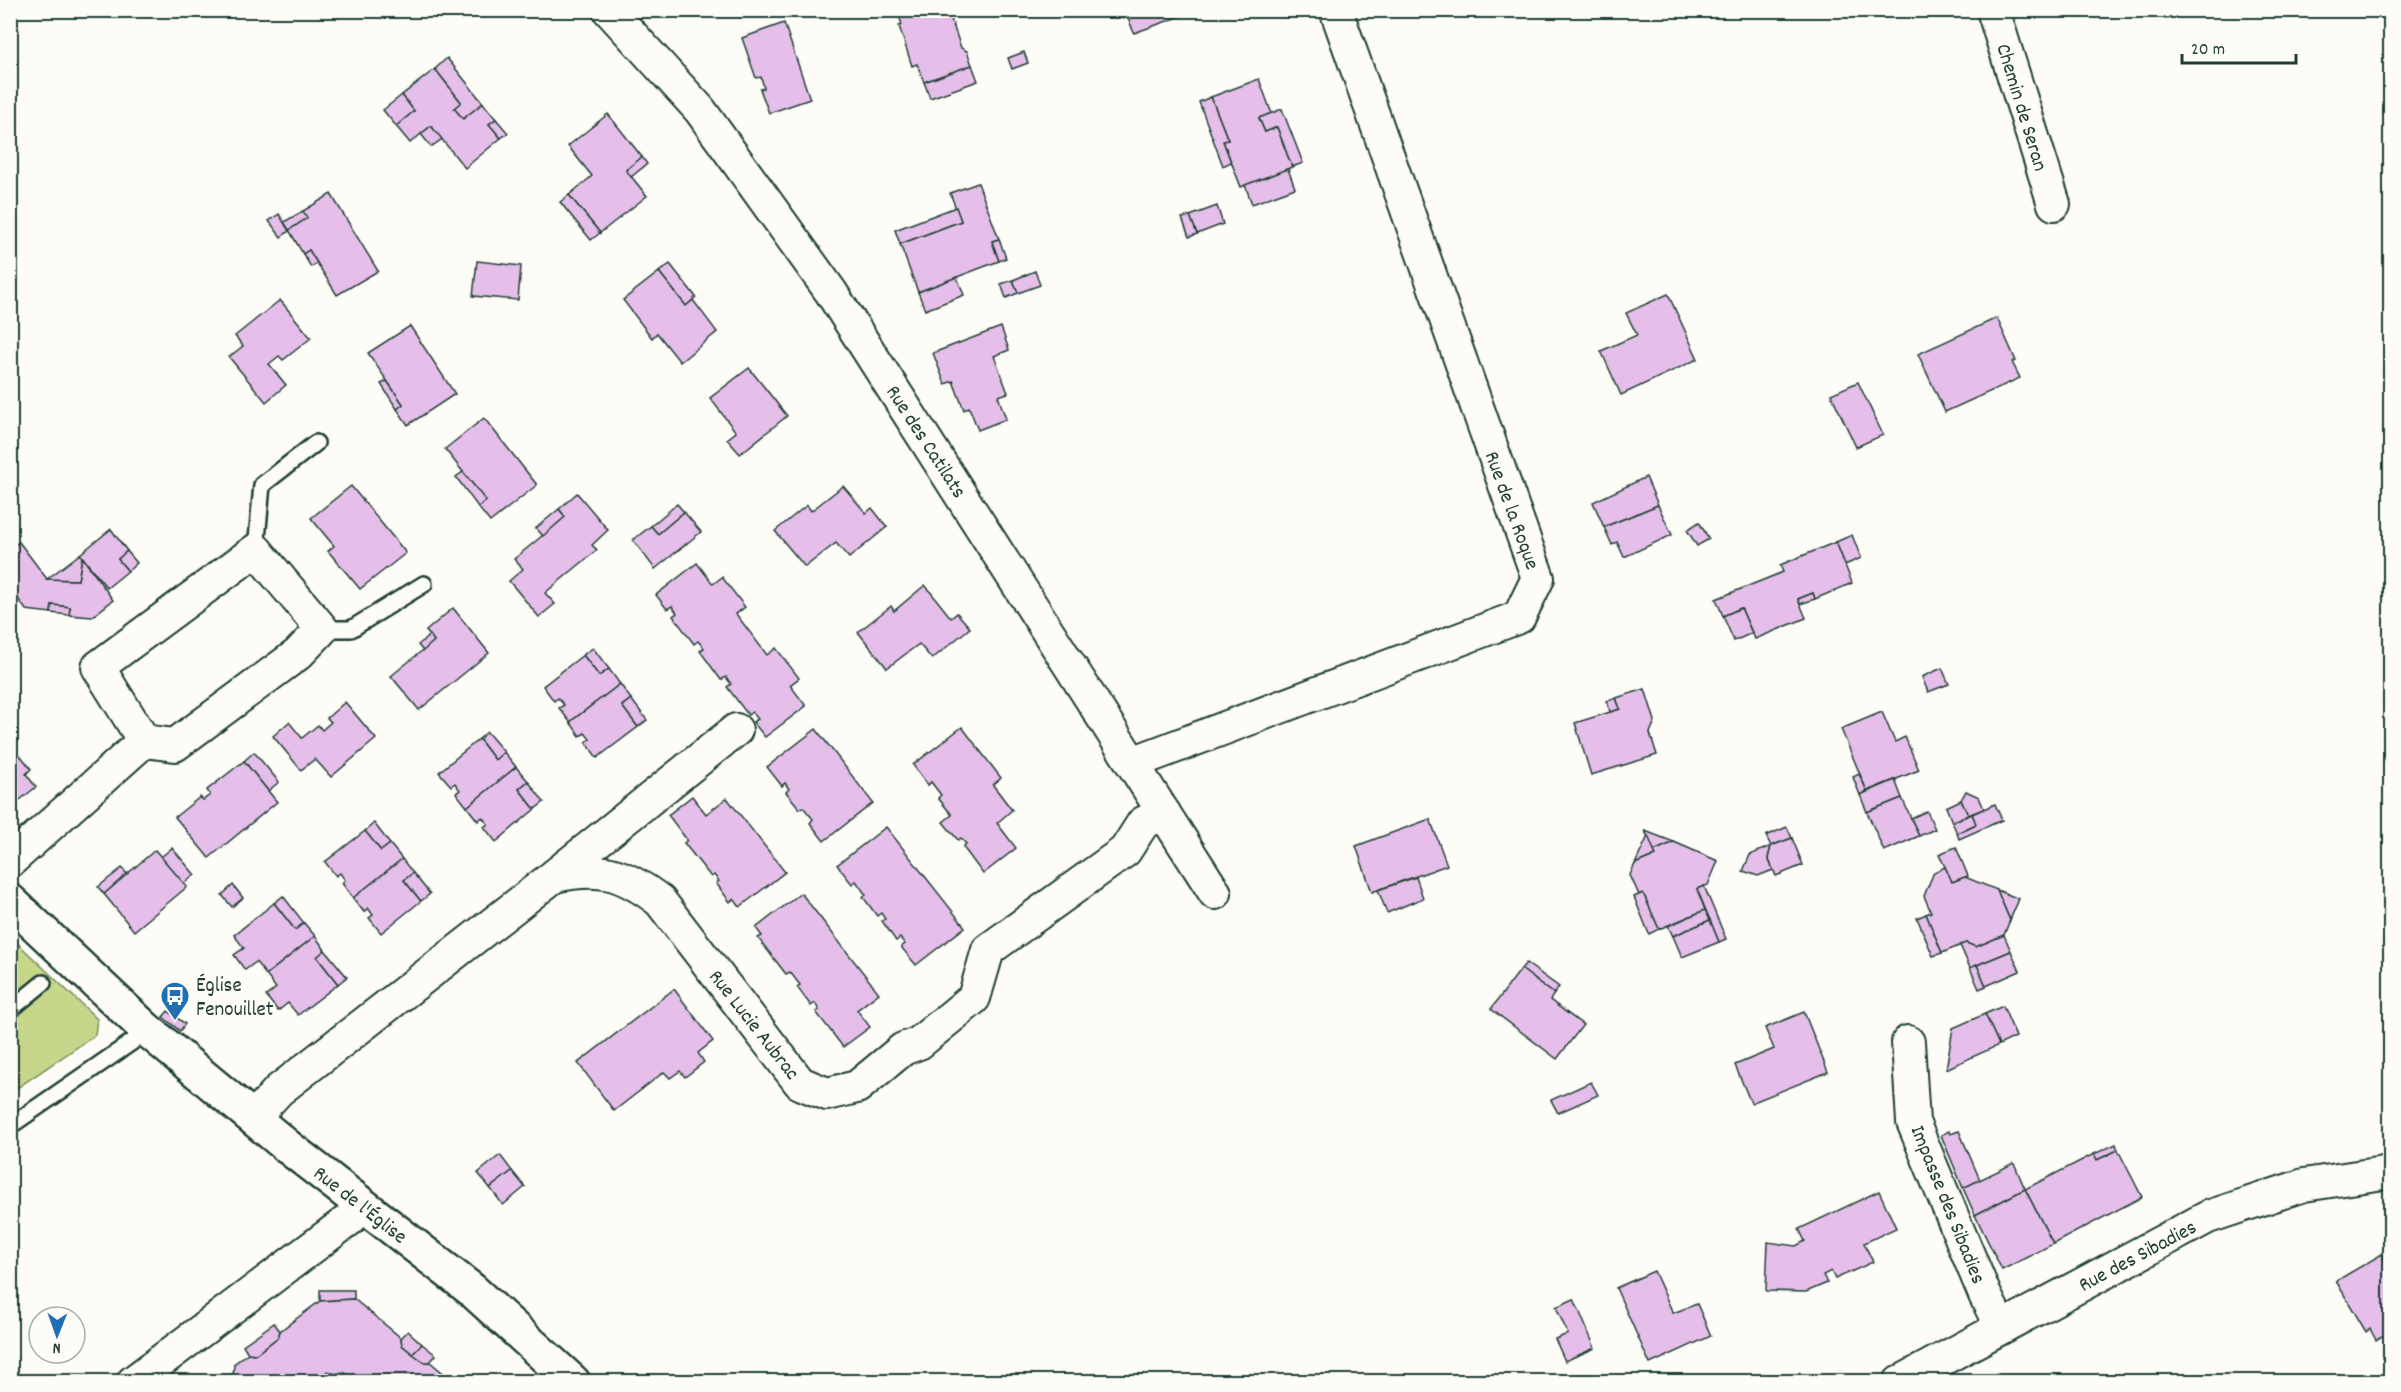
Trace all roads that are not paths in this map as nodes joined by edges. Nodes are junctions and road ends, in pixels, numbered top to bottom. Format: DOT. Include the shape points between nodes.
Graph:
graph roads {
  1 [pos="609,10"];
  2 [pos="1336,10"];
  3 [pos="1993,10"];
  4 [pos="2054,204"];
  5 [pos="316,443"];
  6 [pos="256,550"];
  7 [pos="424,584"];
  8 [pos="322,629"];
  9 [pos="736,730"];
  10 [pos="144,741"];
  11 [pos="1132,763"];
  12 [pos="1164,813"];
  13 [pos="10,861"];
  14 [pos="554,876"];
  15 [pos="1215,893"];
  16 [pos="10,901"];
  17 [pos="43,983"];
  18 [pos="10,1010"];
  19 [pos="146,1029"];
  20 [pos="1908,1041"];
  21 [pos="253,1118"];
  22 [pos="10,1126"];
  23 [pos="2391,1172"];
  24 [pos="362,1206"];
  25 [pos="2001,1327"];
  26 [pos="134,1382"];
  27 [pos="573,1382"];
  28 [pos="1900,1382"];
  1 -- 11 [label="street, Rue des Catilats" via="700,110 831,292"];
  2 -- 11 [label="street, Rue de la Roque" via="1538,578 1519,617"];
  3 -- 4 [label="street, Chemin de Seran"];
  5 -- 6 [label="lane" via="262,485"];
  6 -- 8 [label="street"];
  6 -- 10 [label="street" via="98,667"];
  7 -- 8 [label="lane" via="351,629"];
  8 -- 10 [label="street" via="298,654 175,745"];
  9 -- 14 [label="street, Rue Lucie Aubrac"];
  10 -- 13 [label="street"];
  11 -- 12 [label="street, Rue des Catilats"];
  12 -- 14 [label="street, Rue Lucie Aubrac" via="1143,823 1125,852 988,950 974,998 857,1087 826,1094 800,1083 660,901 639,885 618,876 585,869"];
  12 -- 15 [label="street, Rue des Catilats"];
  14 -- 21 [label="street, Rue Lucie Aubrac" via="279,1090"];
  16 -- 19 [label="main road, Rue de l'Église"];
  17 -- 18 [label="lane"];
  19 -- 21 [label="main road, Rue de l'Église"];
  19 -- 22 [label="lane"];
  20 -- 25 [label="street, Impasse des Sibadies" via="1913,1122"];
  21 -- 24 [label="main road, Rue de l'Église"];
  23 -- 25 [label="street, Rue des Sibadies" via="2304,1185 2208,1217"];
  24 -- 26 [label="street"];
  24 -- 27 [label="main road, Rue de l'Église" via="472,1290"];
  25 -- 28 [label="street, Rue des Sibadies"];
}
